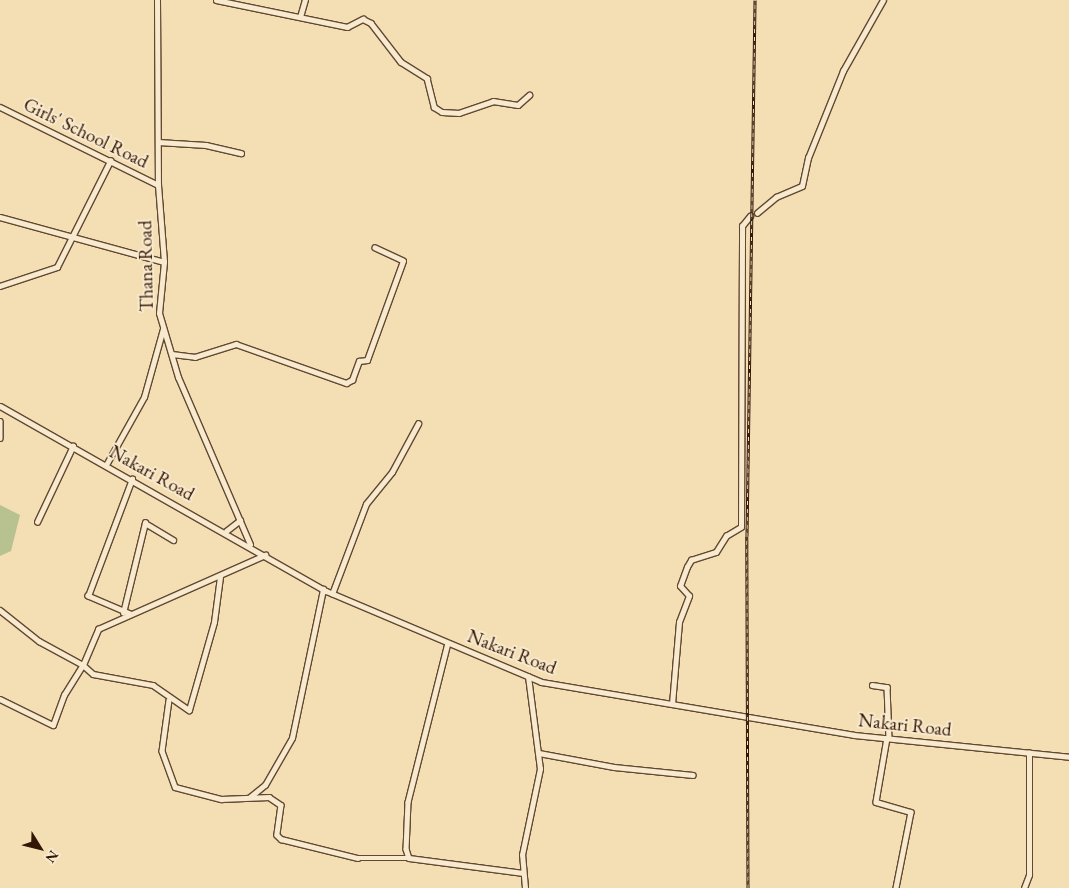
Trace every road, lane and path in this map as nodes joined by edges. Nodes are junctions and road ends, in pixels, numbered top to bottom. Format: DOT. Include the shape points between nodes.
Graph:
graph roads {
  1 [pos="156,0"];
  2 [pos="216,0"];
  3 [pos="306,0"];
  4 [pos="883,0"];
  5 [pos="235,2"];
  6 [pos="300,17"];
  7 [pos="347,27"];
  8 [pos="529,95"];
  9 [pos="0,107"];
  10 [pos="158,142"];
  11 [pos="241,153"];
  12 [pos="110,161"];
  13 [pos="158,185"];
  14 [pos="757,213"];
  15 [pos="750,216"];
  16 [pos="0,217"];
  17 [pos="74,237"];
  18 [pos="375,248"];
  19 [pos="164,262"];
  20 [pos="0,286"];
  21 [pos="164,327"];
  22 [pos="172,354"];
  23 [pos="0,406"];
  24 [pos="0,421"];
  25 [pos="418,424"];
  26 [pos="0,438"];
  27 [pos="73,446"];
  28 [pos="106,465"];
  29 [pos="132,479"];
  30 [pos="240,520"];
  31 [pos="36,522"];
  32 [pos="226,531"];
  33 [pos="173,540"];
  34 [pos="251,545"];
  35 [pos="266,554"];
  36 [pos="220,577"];
  37 [pos="323,589"];
  38 [pos="332,594"];
  39 [pos="0,610"];
  40 [pos="123,614"];
  41 [pos="448,643"];
  42 [pos="83,665"];
  43 [pos="528,677"];
  44 [pos="872,685"];
  45 [pos="0,699"];
  46 [pos="169,699"];
  47 [pos="672,704"];
  48 [pos="888,738"];
  49 [pos="539,753"];
  50 [pos="1029,753"];
  51 [pos="1069,757"];
  52 [pos="693,775"];
  53 [pos="249,798"];
  54 [pos="409,858"];
  55 [pos="523,873"];
  56 [pos="1026,886"];
  57 [pos="525,888"];
  58 [pos="896,888"];
  59 [pos="1034,888"];
  1 -- 10 [label="street, Thana Road"];
  2 -- 5 [label="street"];
  3 -- 6 [label="street"];
  4 -- 14 [label="street" via="843,71 808,158 802,186 776,197"];
  5 -- 6 [label="street"];
  6 -- 7 [label="street"];
  7 -- 8 [label="street" via="363,19 371,23 401,62 427,78 434,107 442,112 459,113 493,101 518,105"];
  9 -- 12 [label="street, Girls' School Road"];
  10 -- 11 [label="street" via="206,145"];
  10 -- 13 [label="street, Thana Road"];
  12 -- 13 [label="street, Girls' School Road"];
  12 -- 17 [label="street"];
  13 -- 19 [label="street, Thana Road"];
  15 -- 47 [label="street" via="742,226 742,523 716,552 691,560 687,567 680,586 689,596 679,622"];
  16 -- 17 [label="street"];
  17 -- 19 [label="street"];
  17 -- 20 [label="street" via="57,267"];
  18 -- 22 [label="street" via="403,261 367,360 359,361 352,380 346,383 236,344 195,357"];
  19 -- 21 [label="street, Thana Road" via="159,313"];
  21 -- 22 [label="street, Thana Road"];
  21 -- 28 [label="street" via="144,397"];
  22 -- 30 [label="street, Thana Road"];
  23 -- 27 [label="street, Nakari Road"];
  24 -- 26 [label="street"];
  25 -- 38 [label="street" via="392,472 366,504"];
  27 -- 28 [label="street, Nakari Road"];
  27 -- 31 [label="street"];
  28 -- 29 [label="street, Nakari Road"];
  29 -- 32 [label="street, Nakari Road"];
  29 -- 40 [label="street" via="88,596"];
  30 -- 32 [label="street"];
  30 -- 34 [label="street, Thana Road"];
  32 -- 34 [label="street, Nakari Road"];
  33 -- 40 [label="street" via="145,523"];
  34 -- 35 [label="street, Nakari Road"];
  35 -- 36 [label="street"];
  35 -- 37 [label="street, Nakari Road"];
  36 -- 40 [label="street"];
  36 -- 46 [label="street" via="214,622 189,710"];
  37 -- 38 [label="street, Nakari Road"];
  37 -- 53 [label="street" via="292,738 266,785"];
  38 -- 41 [label="street, Nakari Road"];
  39 -- 42 [label="street" via="39,641"];
  40 -- 42 [label="street" via="98,629"];
  41 -- 43 [label="street, Nakari Road"];
  41 -- 54 [label="street" via="408,802"];
  42 -- 45 [label="street" via="64,695 52,725"];
  42 -- 46 [label="street" via="93,674 153,685"];
  43 -- 47 [label="street, Nakari Road"];
  43 -- 49 [label="street"];
  44 -- 48 [label="street" via="887,688"];
  46 -- 53 [label="street" via="162,751 169,781 175,787 221,799"];
  47 -- 48 [label="street, Nakari Road"];
  48 -- 50 [label="street, Nakari Road"];
  48 -- 58 [label="street" via="876,802 911,812"];
  49 -- 52 [label="street" via="614,767"];
  49 -- 55 [label="street" via="540,769 524,840"];
  50 -- 51 [label="street, Nakari Road"];
  50 -- 56 [label="street"];
  53 -- 54 [label="street" via="270,797 281,805 277,835 281,839 349,856"];
  54 -- 55 [label="street"];
  55 -- 57 [label="street"];
  56 -- 59 [label="street"];
}
